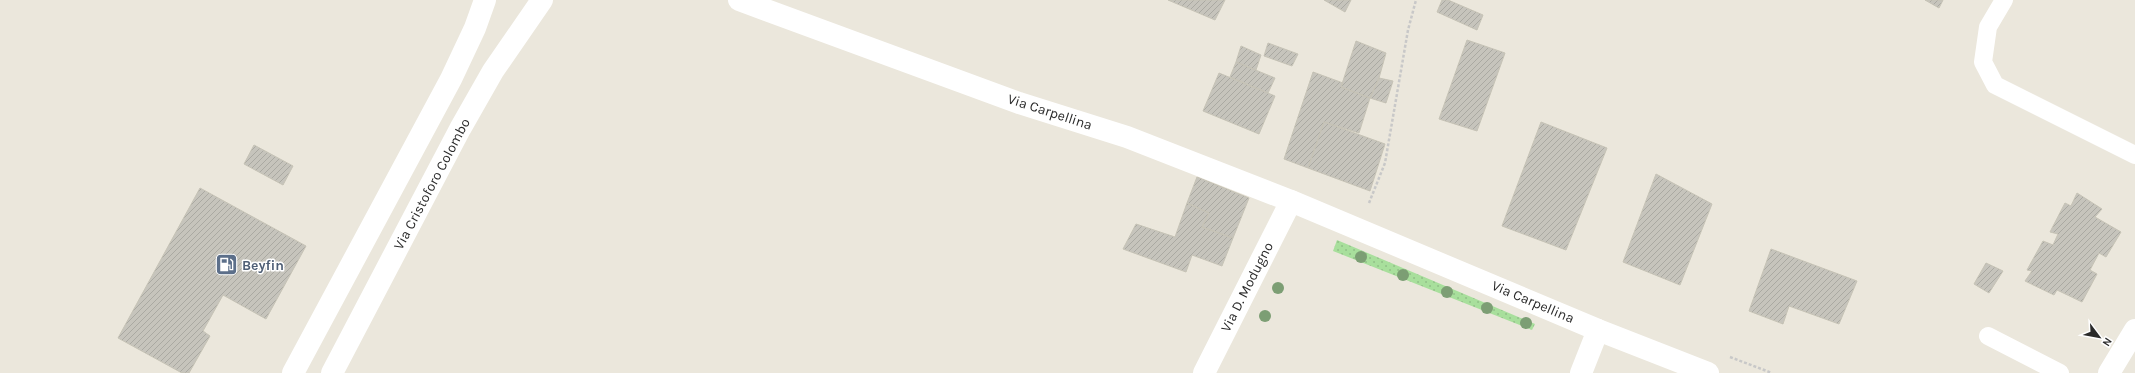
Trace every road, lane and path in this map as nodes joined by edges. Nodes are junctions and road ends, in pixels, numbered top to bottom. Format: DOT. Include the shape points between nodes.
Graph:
graph roads {
  1 [pos="485,0"];
  2 [pos="542,0"];
  3 [pos="739,0"];
  4 [pos="1416,0"];
  5 [pos="2004,0"];
  6 [pos="2135,155"];
  7 [pos="1291,201"];
  8 [pos="1359,230"];
  9 [pos="1598,330"];
  10 [pos="2135,330"];
  11 [pos="1988,336"];
  12 [pos="293,373"];
  13 [pos="332,373"];
  14 [pos="1204,373"];
  15 [pos="1581,373"];
  16 [pos="1708,373"];
  17 [pos="2060,373"];
  18 [pos="2109,373"];
  1 -- 12 [label="street" via="451,79"];
  2 -- 13 [label="street, Via Cristoforo Colombo" via="493,71 460,129"];
  3 -- 7 [label="street, Via Carpellina" via="1019,103 1127,137"];
  4 -- 8 [label="path" via="1408,30 1385,163"];
  5 -- 6 [label="lane" via="1988,27 1983,62 1995,85"];
  7 -- 8 [label="street, Via Carpellina"];
  7 -- 14 [label="street, Via D. Modugno"];
  8 -- 9 [label="street, Via Carpellina"];
  9 -- 15 [label="street"];
  9 -- 16 [label="street, Via Carpellina"];
  10 -- 18 [label="street"];
  11 -- 17 [label="lane"];
}
